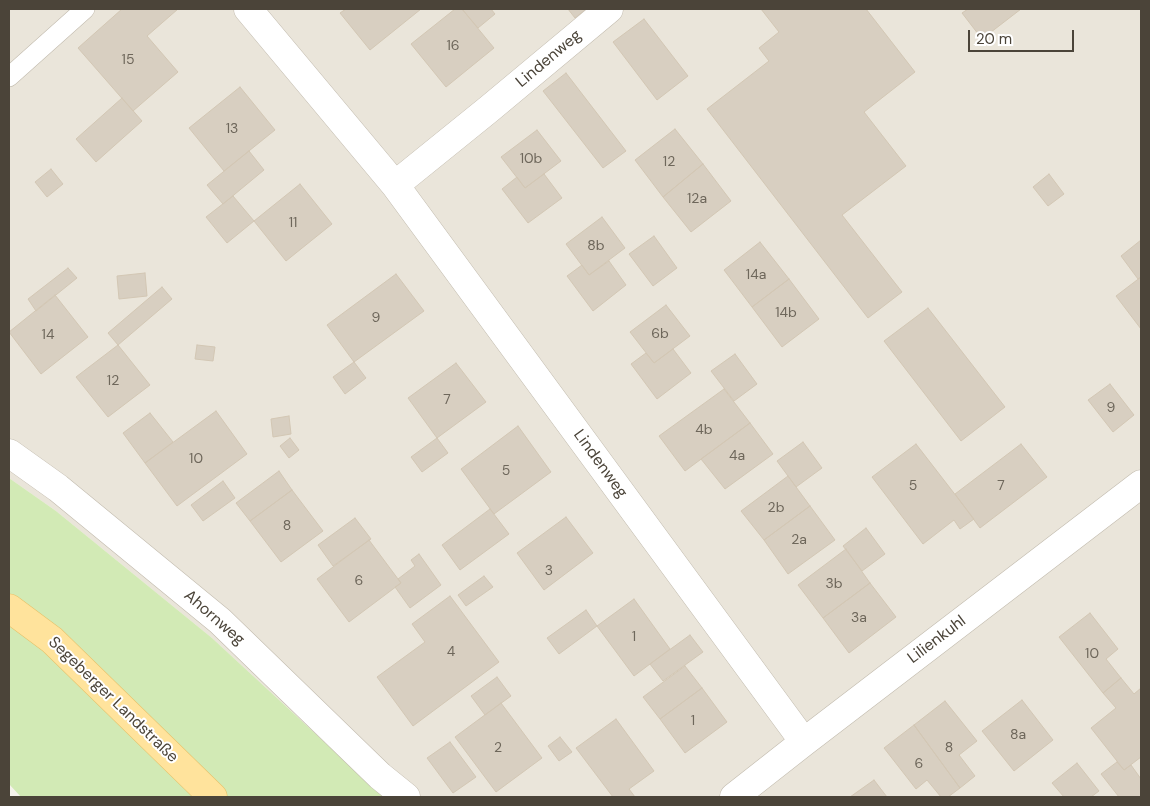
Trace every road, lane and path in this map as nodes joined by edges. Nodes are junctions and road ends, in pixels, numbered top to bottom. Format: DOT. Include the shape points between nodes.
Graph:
graph roads {
  1 [pos="85,9"];
  2 [pos="248,9"];
  3 [pos="609,9"];
  4 [pos="9,77"];
  5 [pos="395,185"];
  6 [pos="9,453"];
  7 [pos="1141,484"];
  8 [pos="9,608"];
  9 [pos="804,742"];
  10 [pos="213,797"];
  11 [pos="406,797"];
  12 [pos="734,797"];
  1 -- 4 [label="lane"];
  2 -- 5 [label="street, Lindenweg"];
  3 -- 5 [label="street, Lindenweg"];
  5 -- 9 [label="street, Lindenweg"];
  6 -- 11 [label="street, Ahornweg" via="58,488 220,621 380,776"];
  7 -- 9 [label="street, Lilienkuhl"];
  8 -- 10 [label="main road, Segeberger Landstraße" via="52,640"];
  9 -- 12 [label="street, Lilienkuhl"];
}
